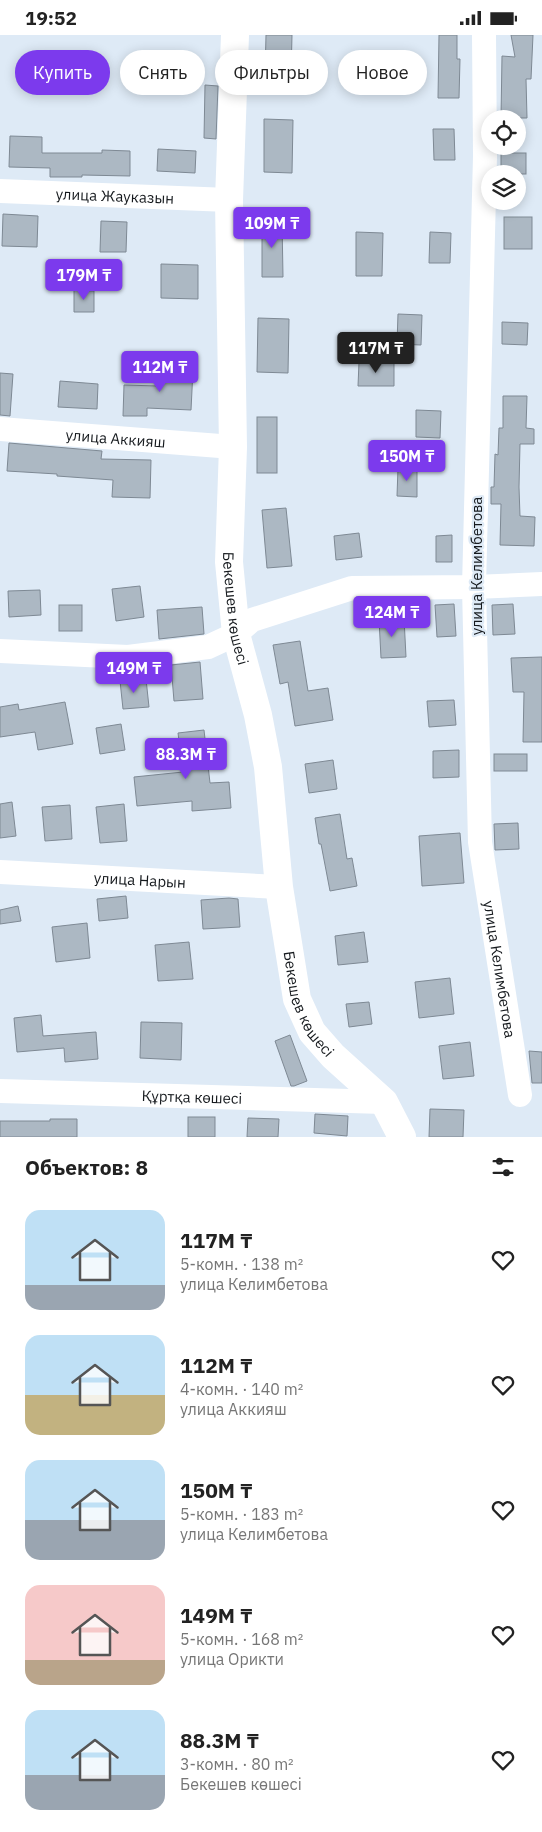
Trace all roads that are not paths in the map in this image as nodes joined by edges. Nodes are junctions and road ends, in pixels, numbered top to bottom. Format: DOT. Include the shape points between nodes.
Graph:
graph roads {
  1 [pos="235,35"];
  2 [pos="484,35"];
  3 [pos="0,191"];
  4 [pos="229,200"];
  5 [pos="0,429"];
  6 [pos="233,447"];
  7 [pos="542,583"];
  8 [pos="474,587"];
  9 [pos="236,634"];
  10 [pos="0,651"];
  11 [pos="0,872"];
  12 [pos="279,887"];
  13 [pos="0,1091"];
  14 [pos="520,1095"];
  15 [pos="384,1102"];
  16 [pos="402,1137"];
  1 -- 4 [label="main road, Бекешев көшесі"];
  2 -- 8 [label="street, улица Келимбетова" via="485,156"];
  3 -- 4 [label="street, улица Жауказын"];
  4 -- 6 [label="main road, Бекешев көшесі"];
  5 -- 6 [label="street, улица Аккияш"];
  6 -- 9 [label="main road, Бекешев көшесі" via="229,561"];
  7 -- 8 [label="street"];
  8 -- 9 [label="street" via="352,588 252,620"];
  8 -- 14 [label="street, улица Келимбетова" via="480,842"];
  9 -- 10 [label="street" via="208,647 128,657"];
  9 -- 12 [label="main road, Бекешев көшесі" via="268,767"];
  11 -- 12 [label="street, улица Нарын"];
  12 -- 15 [label="main road, Бекешев көшесі" via="297,999 312,1032 333,1057"];
  13 -- 15 [label="street, Құртқа көшесі"];
  15 -- 16 [label="main road, Бекешев көшесі"];
}
